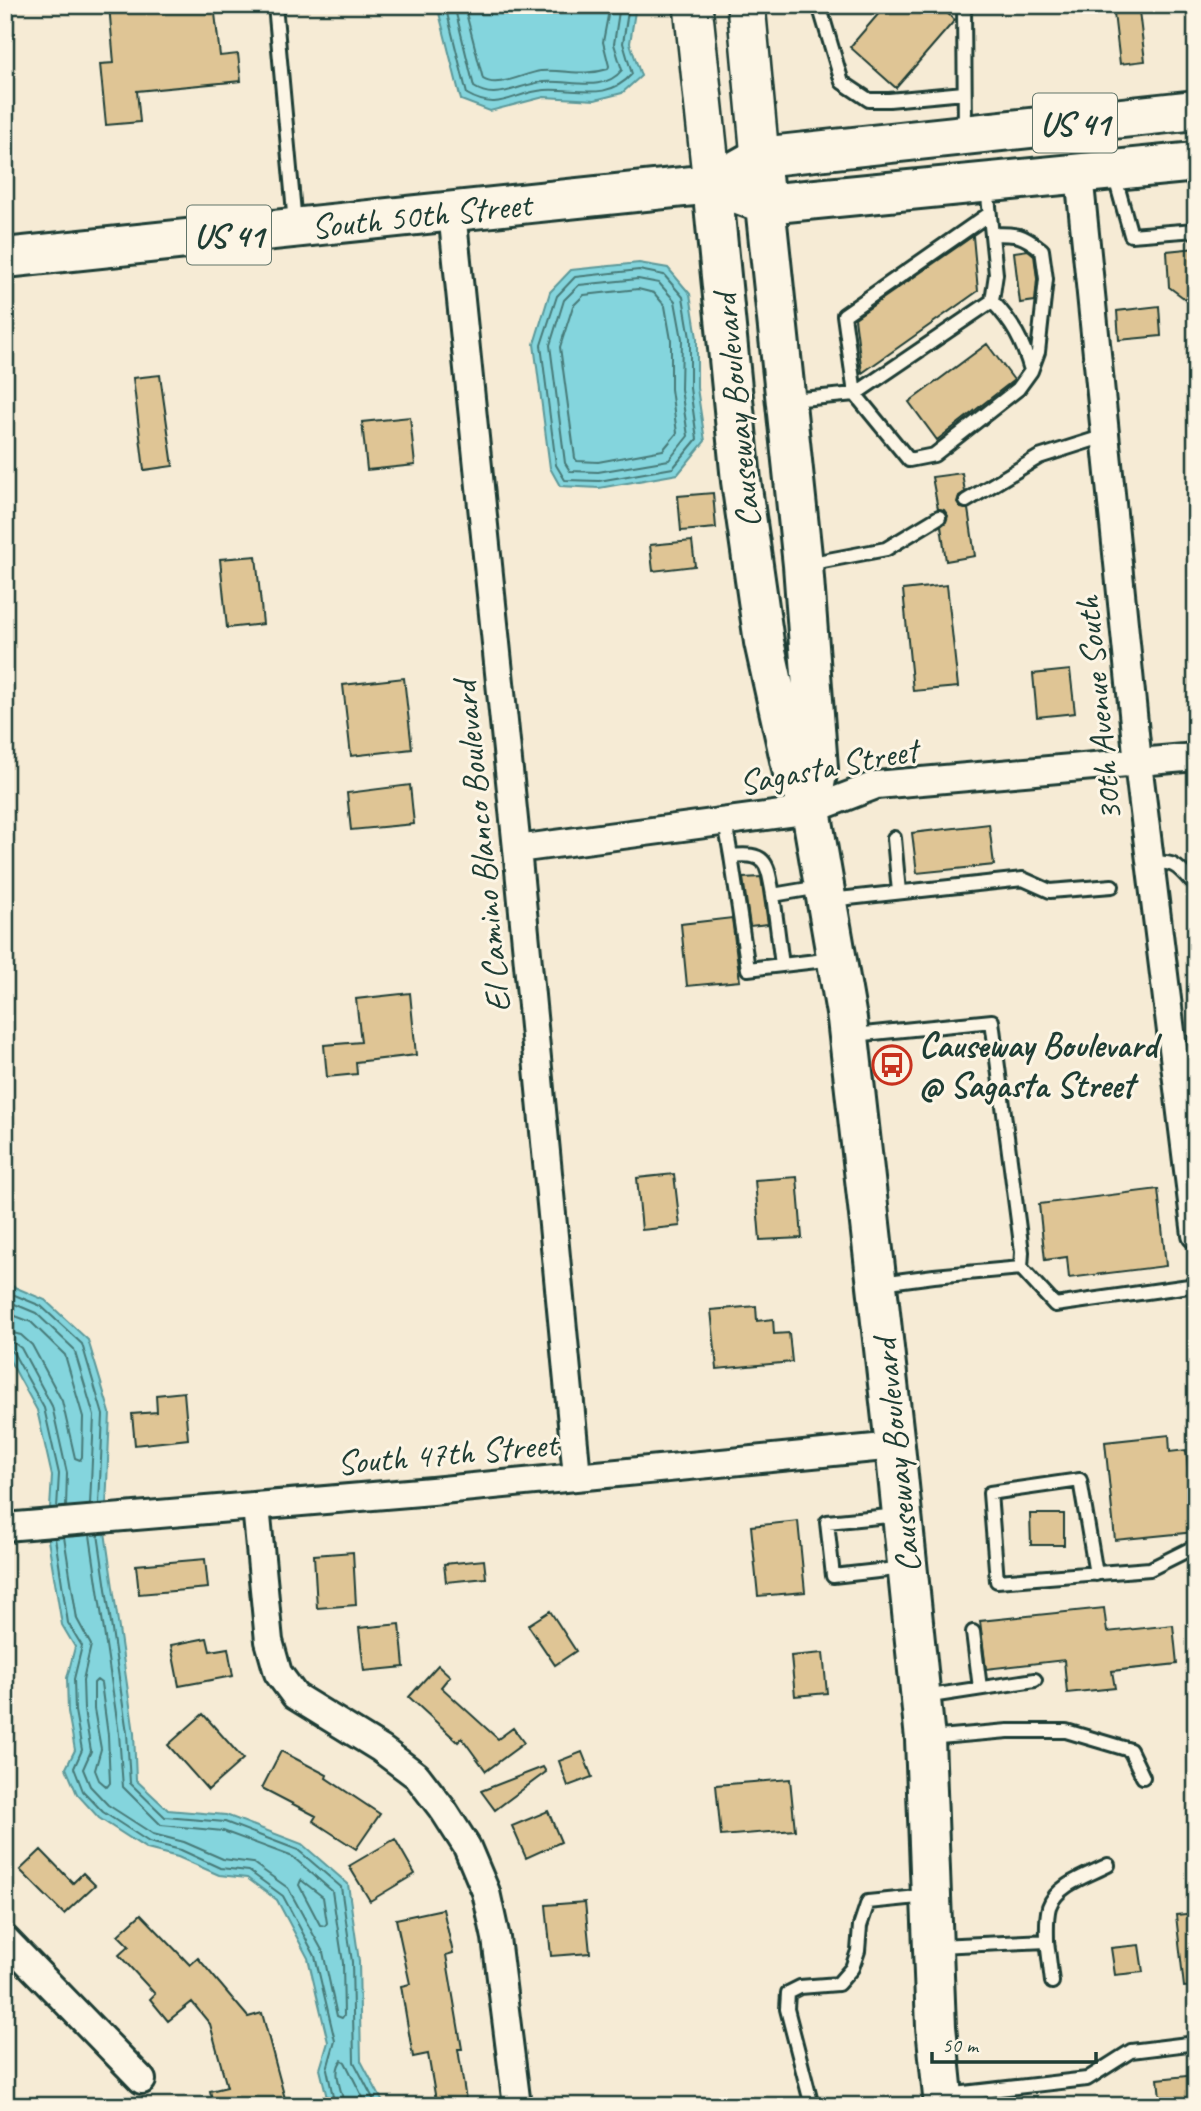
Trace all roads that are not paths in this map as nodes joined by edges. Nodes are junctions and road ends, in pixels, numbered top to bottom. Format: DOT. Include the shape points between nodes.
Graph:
graph roads {
  1 [pos="275,5"];
  2 [pos="693,5"];
  3 [pos="746,5"];
  4 [pos="819,5"];
  5 [pos="962,5"];
  6 [pos="964,93"];
  7 [pos="1196,110"];
  8 [pos="965,134"];
  9 [pos="760,157"];
  10 [pos="1196,162"];
  11 [pos="1096,172"];
  12 [pos="712,184"];
  13 [pos="988,198"];
  14 [pos="765,204"];
  15 [pos="452,212"];
  16 [pos="295,228"];
  17 [pos="1196,230"];
  18 [pos="992,234"];
  19 [pos="5,258"];
  20 [pos="992,301"];
  21 [pos="1031,371"];
  22 [pos="855,394"];
  23 [pos="786,401"];
  24 [pos="1105,436"];
  25 [pos="966,501"];
  26 [pos="939,517"];
  27 [pos="803,565"];
  28 [pos="1196,757"];
  29 [pos="1138,763"];
  30 [pos="811,810"];
  31 [pos="725,822"];
  32 [pos="894,838"];
  33 [pos="517,849"];
  34 [pos="731,856"];
  35 [pos="1150,863"];
  36 [pos="1196,882"];
  37 [pos="1112,886"];
  38 [pos="899,892"];
  39 [pos="825,893"];
  40 [pos="773,895"];
  41 [pos="837,959"];
  42 [pos="782,965"];
  43 [pos="849,1036"];
  44 [pos="1196,1235"];
  45 [pos="1021,1268"];
  46 [pos="877,1283"];
  47 [pos="1196,1285"];
  48 [pos="895,1446"];
  49 [pos="577,1476"];
  50 [pos="256,1506"];
  51 [pos="902,1514"];
  52 [pos="8,1527"];
  53 [pos="1196,1546"];
  54 [pos="908,1568"];
  55 [pos="1096,1574"];
  56 [pos="972,1632"];
  57 [pos="1035,1680"];
  58 [pos="980,1688"];
  59 [pos="920,1697"];
  60 [pos="925,1739"];
  61 [pos="1143,1777"];
  62 [pos="1108,1865"];
  63 [pos="931,1895"];
  64 [pos="5,1939"];
  65 [pos="1047,1941"];
  66 [pos="933,1946"];
  67 [pos="1052,1982"];
  68 [pos="1196,2043"];
  69 [pos="142,2080"];
  70 [pos="943,2100"];
  71 [pos="517,2106"];
  72 [pos="812,2106"];
  1 -- 16 [label="lane"];
  2 -- 12 [label="main road, Causeway Boulevard"];
  3 -- 9 [label="main road, Causeway Boulevard"];
  4 -- 6 [label="lane" via="842,82 869,100"];
  5 -- 6 [label="lane"];
  6 -- 8 [label="lane"];
  7 -- 8 [label="main road, South 50th Street / US 41"];
  8 -- 9 [label="main road, South 50th Street / US 41"];
  9 -- 12 [label="main road, South 50th Street / US 41"];
  9 -- 14 [label="main road, Causeway Boulevard"];
  10 -- 11 [label="main road, South 50th Street / US 41"];
  11 -- 13 [label="main road, South 50th Street / US 41"];
  11 -- 17 [label="lane" via="1131,235"];
  11 -- 24 [label="street, 30th Avenue South"];
  12 -- 14 [label="main road, South 50th Street / US 41"];
  12 -- 15 [label="main road, South 50th Street / US 41"];
  12 -- 30 [label="main road, Causeway Boulevard" via="741,481 764,642 793,773"];
  13 -- 14 [label="main road, South 50th Street / US 41"];
  13 -- 18 [label="lane"];
  13 -- 22 [label="lane" via="844,315"];
  14 -- 23 [label="main road, Causeway Boulevard"];
  15 -- 16 [label="main road, South 50th Street / US 41"];
  15 -- 33 [label="street, El Camino Blanco Boulevard"];
  16 -- 19 [label="main road, South 50th Street / US 41"];
  18 -- 20 [label="lane" via="996,274"];
  18 -- 21 [label="lane" via="1027,237 1042,250 1046,279 1038,352"];
  20 -- 21 [label="lane" via="1023,344"];
  20 -- 22 [label="lane"];
  21 -- 22 [label="lane" via="1018,389 934,455 909,460"];
  22 -- 23 [label="lane"];
  23 -- 27 [label="main road, Causeway Boulevard"];
  24 -- 25 [label="lane" via="1039,457"];
  24 -- 29 [label="street, 30th Avenue South"];
  26 -- 27 [label="lane" via="886,549"];
  27 -- 30 [label="main road, Causeway Boulevard" via="818,768"];
  28 -- 29 [label="street, Sagasta Street"];
  29 -- 30 [label="street, Sagasta Street" via="876,785"];
  29 -- 35 [label="street, 30th Avenue South"];
  30 -- 31 [label="street, Sagasta Street"];
  30 -- 39 [label="main road, Causeway Boulevard"];
  31 -- 33 [label="street, Sagasta Street"];
  31 -- 34 [label="lane"];
  32 -- 38 [label="lane"];
  33 -- 49 [label="street, El Camino Blanco Boulevard"];
  34 -- 40 [label="lane" via="750,854 763,860"];
  34 -- 42 [label="lane" via="748,970"];
  35 -- 36 [label="lane" via="1176,865"];
  35 -- 44 [label="street, 30th Avenue South"];
  37 -- 38 [label="lane" via="1049,891 1023,879"];
  38 -- 39 [label="lane"];
  39 -- 40 [label="lane"];
  39 -- 41 [label="main road, Causeway Boulevard"];
  40 -- 42 [label="lane"];
  41 -- 42 [label="lane"];
  41 -- 43 [label="main road, Causeway Boulevard"];
  43 -- 45 [label="lane" via="992,1021"];
  43 -- 46 [label="main road, Causeway Boulevard"];
  45 -- 46 [label="lane"];
  45 -- 47 [label="lane" via="1055,1305"];
  46 -- 48 [label="main road, Causeway Boulevard"];
  48 -- 49 [label="street, South 47th Street"];
  48 -- 51 [label="main road, Causeway Boulevard"];
  49 -- 50 [label="street, South 47th Street"];
  50 -- 52 [label="street, South 47th Street"];
  50 -- 71 [label="street" via="269,1641 278,1672 295,1696 417,1776 467,1847 496,1938"];
  51 -- 54 [label="main road, Causeway Boulevard"];
  51 -- 54 [label="lane" via="827,1522 833,1576"];
  53 -- 55 [label="lane" via="1150,1570"];
  54 -- 59 [label="main road, Causeway Boulevard"];
  55 -- 55 [label="lane" via="997,1581 990,1493 1080,1480"];
  56 -- 58 [label="lane"];
  57 -- 58 [label="lane"];
  58 -- 59 [label="lane"];
  59 -- 60 [label="main road, Causeway Boulevard"];
  60 -- 61 [label="lane" via="1066,1731 1130,1750"];
  60 -- 63 [label="main road, Causeway Boulevard"];
  62 -- 65 [label="lane" via="1064,1887 1050,1904"];
  63 -- 66 [label="main road, Causeway Boulevard"];
  63 -- 72 [label="lane" via="868,1902 852,1968 838,1984 800,1987 788,1993 787,2009"];
  64 -- 69 [label="street"];
  65 -- 66 [label="lane"];
  65 -- 67 [label="lane"];
  66 -- 70 [label="main road, Causeway Boulevard"];
  68 -- 70 [label="lane" via="1131,2051 1087,2079"];
}
